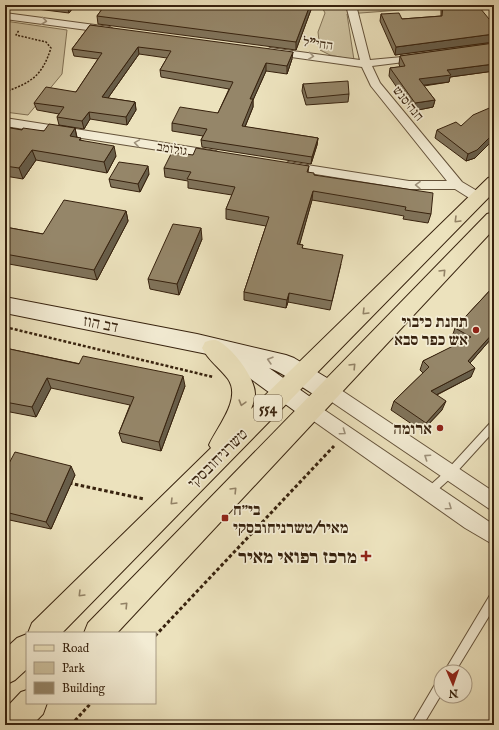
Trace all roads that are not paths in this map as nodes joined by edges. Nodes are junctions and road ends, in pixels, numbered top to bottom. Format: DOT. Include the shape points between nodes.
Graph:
graph roads {
  1 [pos="350,5"];
  2 [pos="5,16"];
  3 [pos="119,31"];
  4 [pos="261,50"];
  5 [pos="432,56"];
  6 [pos="366,64"];
  7 [pos="5,122"];
  8 [pos="230,157"];
  9 [pos="277,164"];
  10 [pos="457,185"];
  11 [pos="486,190"];
  12 [pos="494,218"];
  13 [pos="5,305"];
  14 [pos="205,345"];
  15 [pos="302,374"];
  16 [pos="285,391"];
  17 [pos="330,391"];
  18 [pos="311,410"];
  19 [pos="494,425"];
  20 [pos="208,468"];
  21 [pos="450,473"];
  22 [pos="429,493"];
  23 [pos="494,502"];
  24 [pos="494,536"];
  25 [pos="494,599"];
  26 [pos="43,632"];
  27 [pos="99,632"];
  28 [pos="26,649"];
  29 [pos="454,664"];
  30 [pos="5,670"];
  31 [pos="433,698"];
  32 [pos="31,704"];
  33 [pos="11,725"];
  34 [pos="416,725"];
  1 -- 6 [label="street, חנה סנש"];
  2 -- 3 [label="street, one-way"];
  4 -- 6 [label="street, החי\"ל, one-way"];
  5 -- 6 [label="street, החי\"ל"];
  6 -- 10 [label="street, חנה סנש" via="375,84"];
  8 -- 7 [label="street, גולומב, one-way"];
  10 -- 9 [label="street, one-way" via="409,185"];
  10 -- 11 [label="street, חנה סנש"];
  11 -- 15 [label="main road, טשרניחובסקי / 554, one-way"];
  17 -- 12 [label="main road, 554, one-way"];
  13 -- 14 [label="street, דב הוז"];
  15 -- 14 [label="street, דב הוז, one-way" via="280,362"];
  14 -- 16 [label="street, דב הוז" via="244,362"];
  14 -- 20 [label="main road, one-way" via="233,367 244,386 245,393 241,408"];
  15 -- 16 [label="main road, טשרניחובסקי / 554"];
  15 -- 17 [label="street, דב הוז"];
  16 -- 18 [label="street, דב הוז"];
  16 -- 20 [label="main road, טשרניחובסקי / 554"];
  17 -- 18 [label="main road, 554"];
  21 -- 17 [label="street, one-way"];
  18 -- 22 [label="street, one-way"];
  27 -- 18 [label="main road, 554, one-way"];
  19 -- 21 [label="lane"];
  20 -- 26 [label="main road, טשרניחובסקי / 554, one-way"];
  21 -- 22 [label="lane"];
  21 -- 23 [label="street"];
  22 -- 24 [label="street, one-way"];
  25 -- 29 [label="lane"];
  28 -- 30 [label="main road"];
  31 -- 34 [label="lane"];
  32 -- 33 [label="main road"];
}
